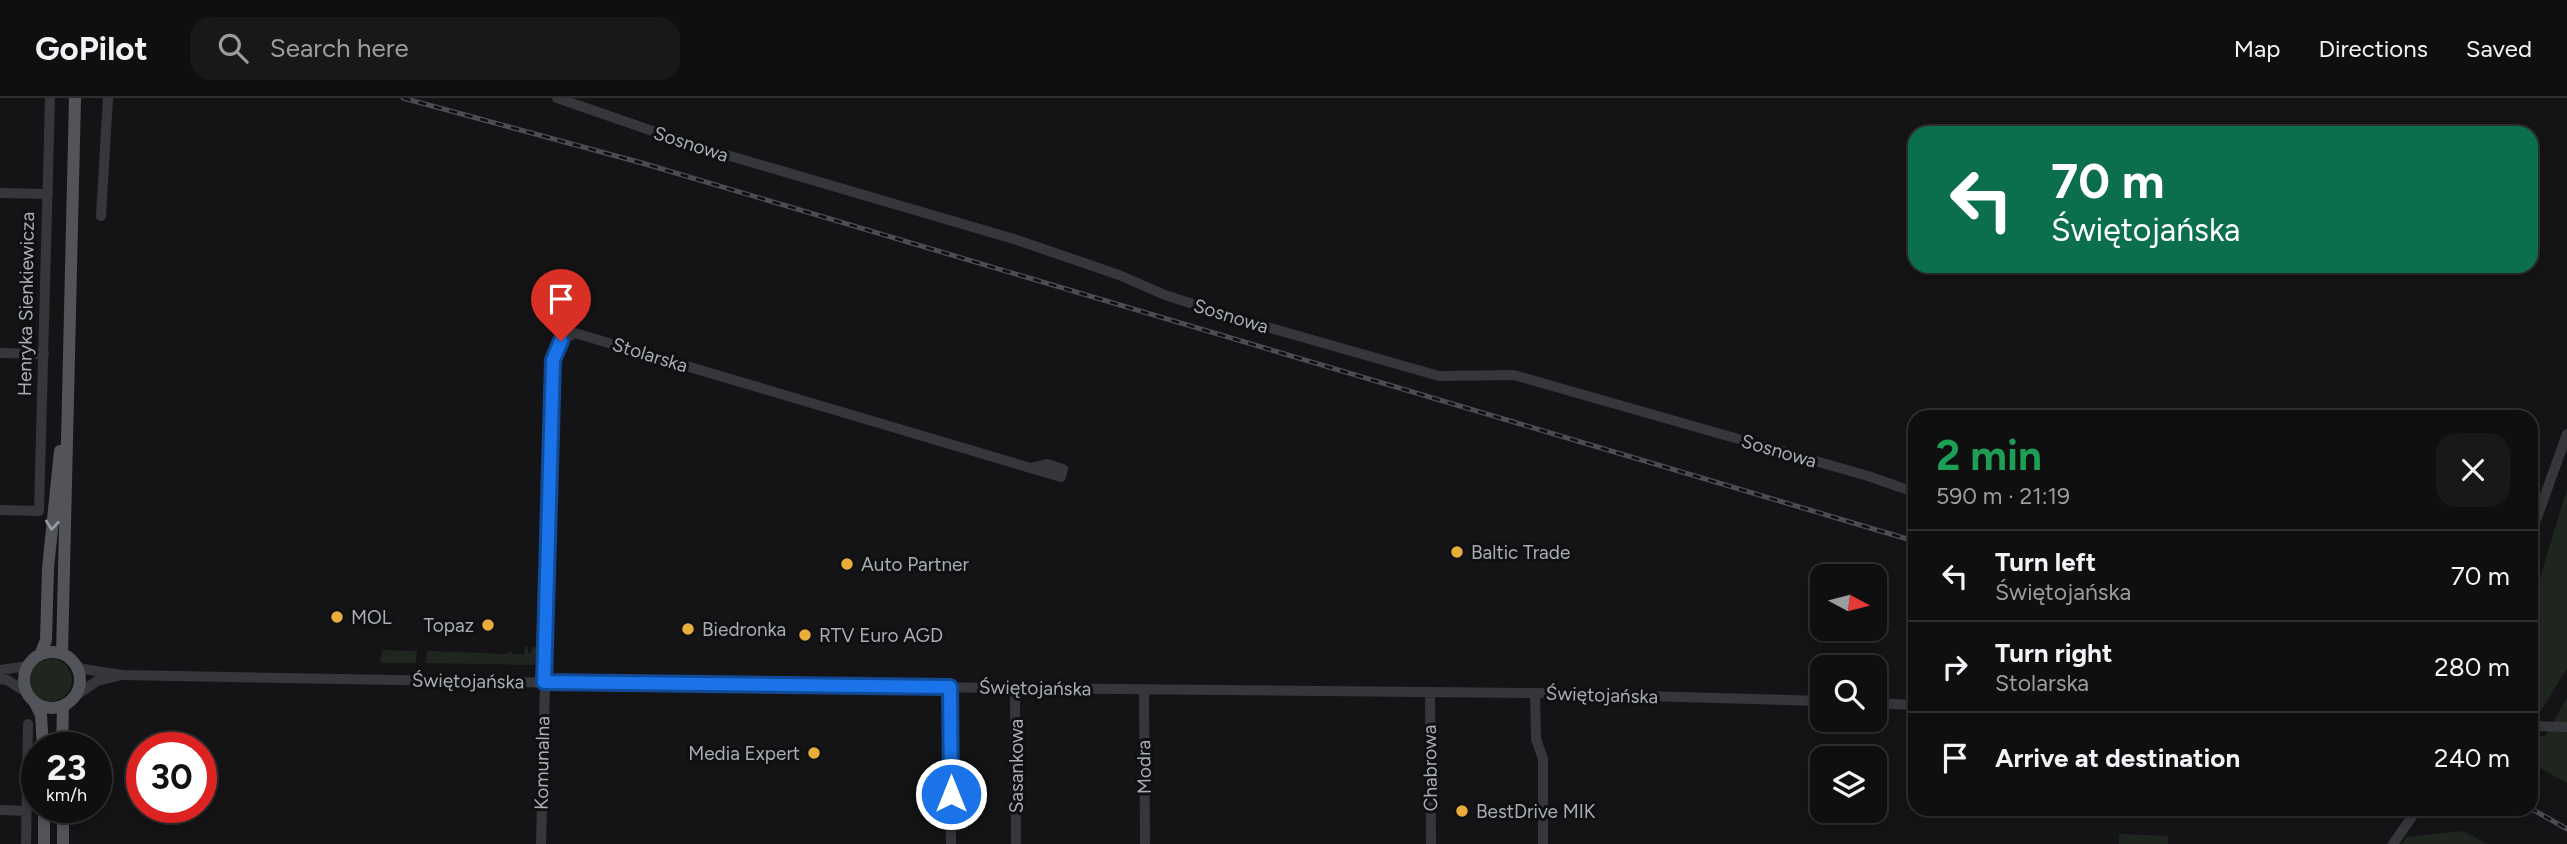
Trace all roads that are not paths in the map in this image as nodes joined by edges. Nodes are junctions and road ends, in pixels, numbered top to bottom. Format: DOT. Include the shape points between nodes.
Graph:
graph roads {
  1 [pos="50,98"];
  2 [pos="108,98"];
  3 [pos="556,98"];
  4 [pos="75,105"];
  5 [pos="0,193"];
  6 [pos="48,194"];
  7 [pos="101,216"];
  8 [pos="0,353"];
  9 [pos="44,354"];
  10 [pos="68,384"];
  11 [pos="2567,434"];
  12 [pos="1030,468"];
  13 [pos="1908,490"];
  14 [pos="0,510"];
  15 [pos="2538,515"];
  16 [pos="62,654"];
  17 [pos="40,655"];
  18 [pos="75,665"];
  19 [pos="28,666"];
  20 [pos="0,670"];
  21 [pos="122,675"];
  22 [pos="0,679"];
  23 [pos="544,682"];
  24 [pos="950,687"];
  25 [pos="1016,688"];
  26 [pos="1143,690"];
  27 [pos="26,692"];
  28 [pos="1430,692"];
  29 [pos="1535,693"];
  30 [pos="75,696"];
  31 [pos="1810,701"];
  32 [pos="35,702"];
  33 [pos="1887,704"];
  34 [pos="1908,705"];
  35 [pos="63,706"];
  36 [pos="28,724"];
  37 [pos="2538,726"];
  38 [pos="2567,727"];
  39 [pos="28,732"];
  40 [pos="42,732"];
  41 [pos="62,732"];
  42 [pos="0,810"];
  43 [pos="21,811"];
  44 [pos="2412,816"];
  45 [pos="26,823"];
  46 [pos="44,823"];
  47 [pos="63,823"];
  48 [pos="26,844"];
  49 [pos="44,844"];
  50 [pos="63,844"];
  51 [pos="541,844"];
  52 [pos="951,844"];
  53 [pos="1016,844"];
  54 [pos="1145,844"];
  55 [pos="1431,844"];
  56 [pos="1544,844"];
  57 [pos="2393,844"];
  1 -- 6 [label="street, Henryka Sienkiewicza"];
  2 -- 7 [label="street"];
  3 -- 13 [label="street, Sosnowa" via="695,146 1017,240 1239,319 1439,376 1514,376"];
  4 -- 10 [label="main road"];
  5 -- 6 [label="street"];
  6 -- 9 [label="street, Henryka Sienkiewicza"];
  8 -- 9 [label="street"];
  9 -- 14 [label="street, Henryka Sienkiewicza" via="39,511"];
  10 -- 16 [label="main road"];
  10 -- 17 [label="main road, one-way" via="48,568 46,640"];
  11 -- 15 [label="street"];
  12 -- 23 [label="street, Stolarska" via="575,333 561,341 553,360"];
  16 -- 17 [label="main road"];
  16 -- 18 [label="main road"];
  17 -- 19 [label="main road"];
  18 -- 21 [label="street, Świętojańska"];
  18 -- 30 [label="main road" via="80,681"];
  19 -- 20 [label="street"];
  19 -- 27 [label="main road"];
  21 -- 23 [label="street, Świętojańska"];
  21 -- 30 [label="street, Świętojańska" via="97,681"];
  22 -- 27 [label="street"];
  23 -- 24 [label="street, Świętojańska"];
  23 -- 51 [label="street, Komunalna"];
  24 -- 25 [label="street, Świętojańska"];
  24 -- 52 [label="street"];
  25 -- 26 [label="street, Świętojańska"];
  25 -- 53 [label="street, Sasankowa"];
  26 -- 28 [label="street, Świętojańska"];
  26 -- 54 [label="street, Modra"];
  27 -- 32 [label="main road"];
  28 -- 29 [label="street, Świętojańska"];
  28 -- 55 [label="street, Chabrowa"];
  29 -- 31 [label="street, Świętojańska"];
  29 -- 56 [label="street" via="1536,739 1543,759"];
  30 -- 35 [label="main road"];
  32 -- 35 [label="main road" via="48,708"];
  32 -- 40 [label="main road"];
  33 -- 34 [label="street"];
  35 -- 41 [label="main road"];
  36 -- 39 [label="street"];
  37 -- 38 [label="street"];
  42 -- 43 [label="street"];
  44 -- 57 [label="street"];
  45 -- 48 [label="street"];
  46 -- 49 [label="main road"];
  47 -- 50 [label="main road"];
}
